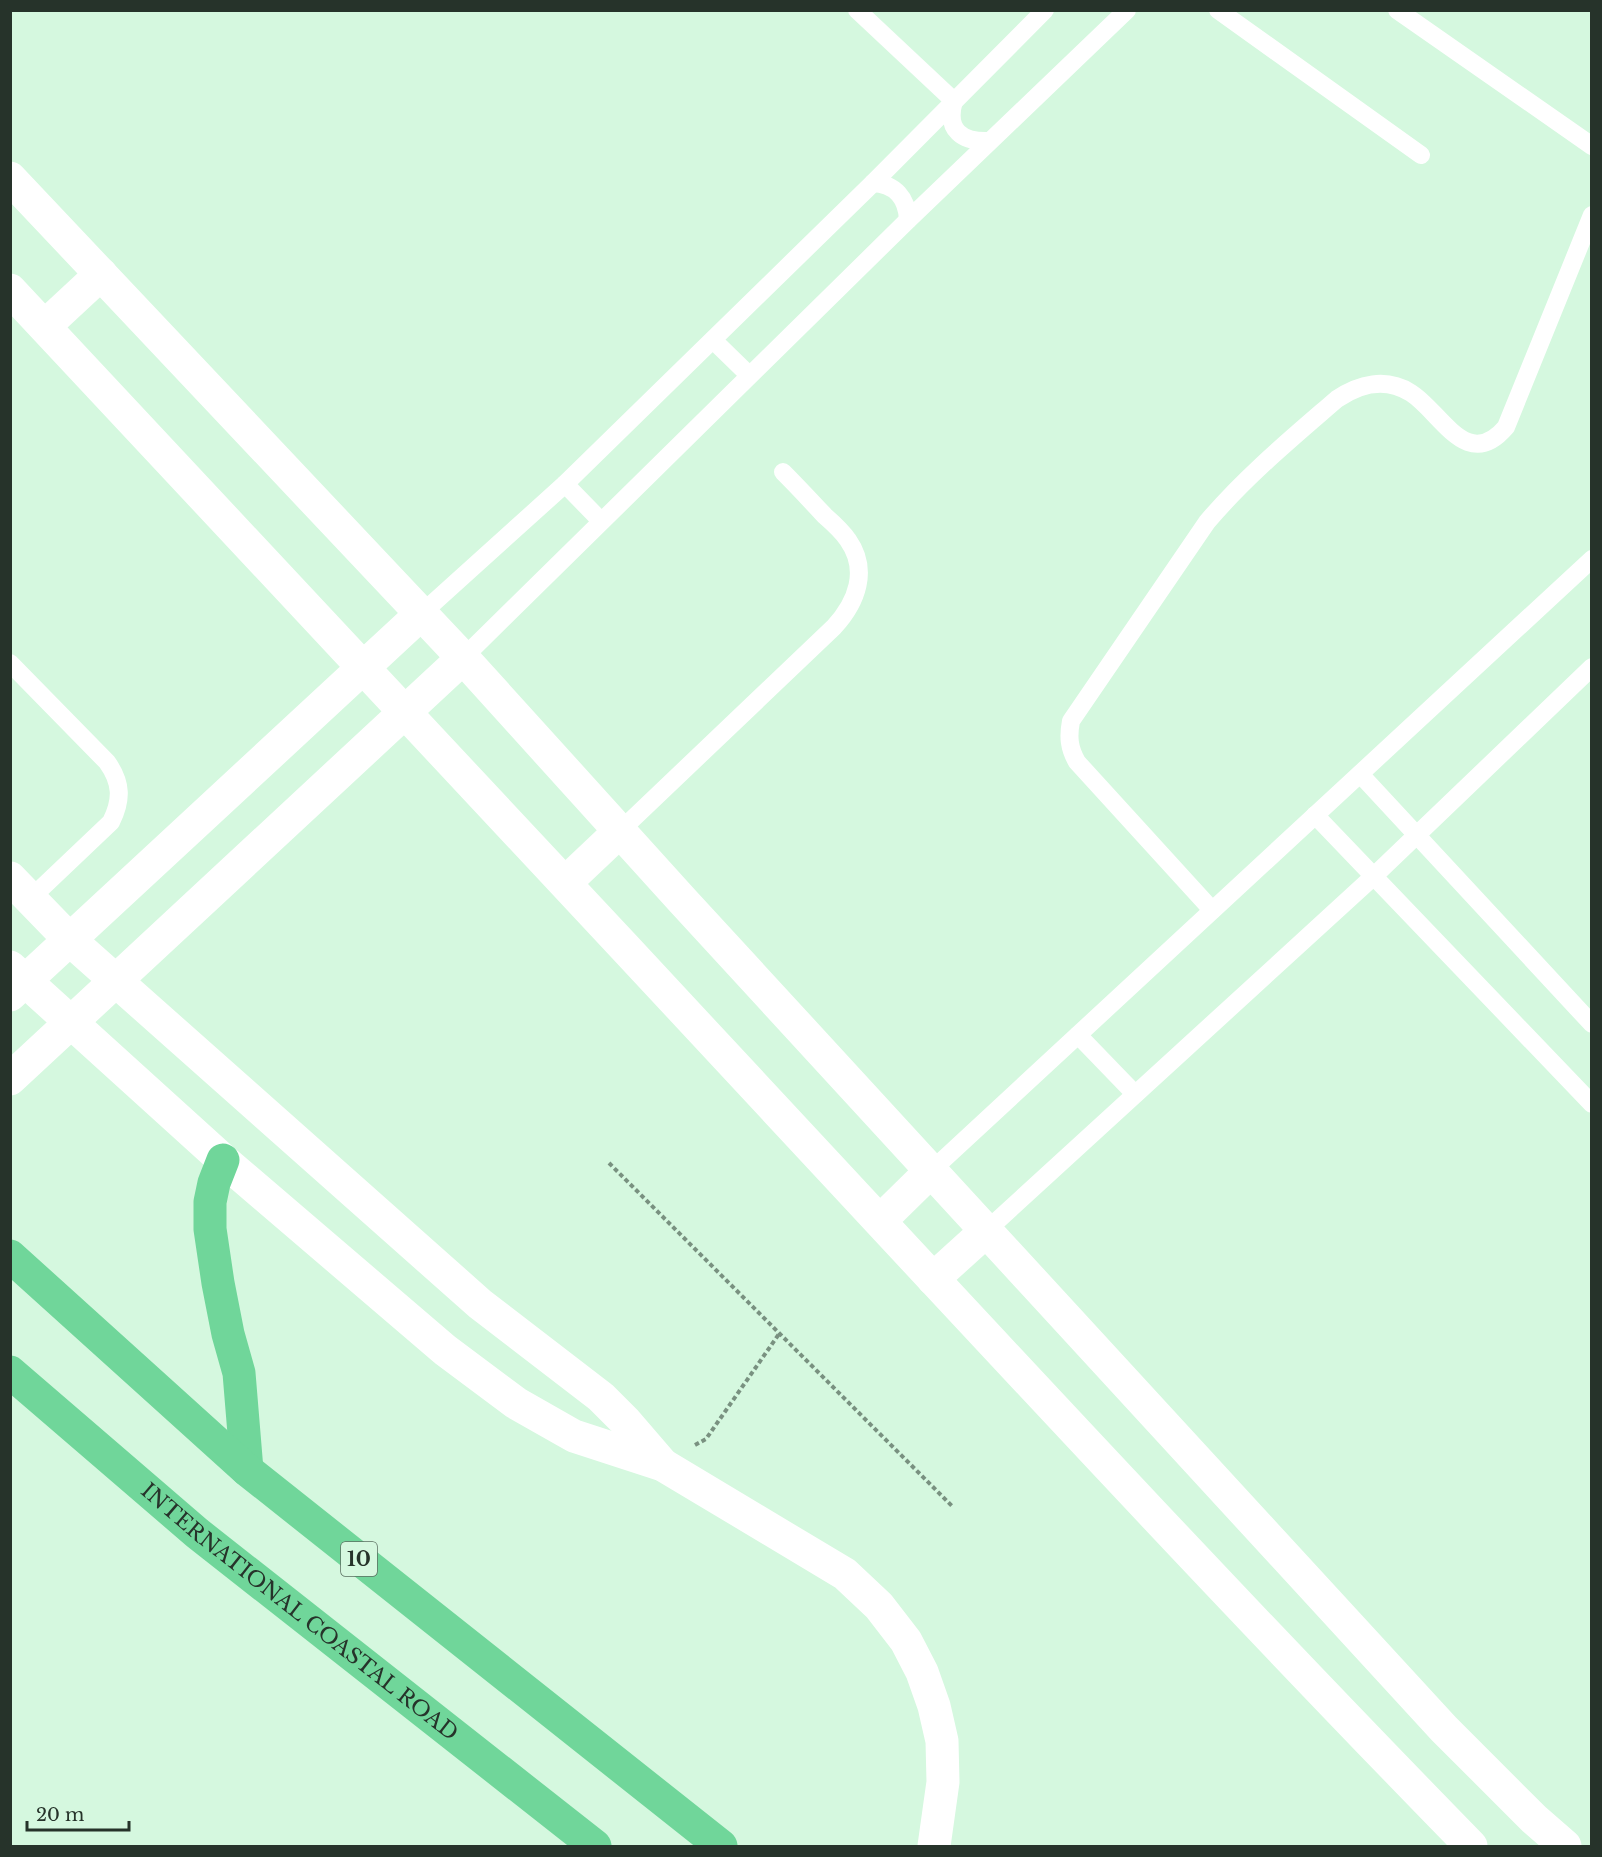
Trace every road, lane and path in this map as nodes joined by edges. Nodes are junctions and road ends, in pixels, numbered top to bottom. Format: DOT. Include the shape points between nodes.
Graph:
graph roads {
  1 [pos="857,10"];
  2 [pos="1045,10"];
  3 [pos="1127,10"];
  4 [pos="1218,10"];
  5 [pos="1397,10"];
  6 [pos="954,101"];
  7 [pos="990,141"];
  8 [pos="1592,146"];
  9 [pos="1420,155"];
  10 [pos="10,178"];
  11 [pos="873,183"];
  12 [pos="1592,215"];
  13 [pos="908,220"];
  14 [pos="101,274"];
  15 [pos="10,290"];
  16 [pos="45,326"];
  17 [pos="713,340"];
  18 [pos="749,375"];
  19 [pos="783,472"];
  20 [pos="565,484"];
  21 [pos="601,521"];
  22 [pos="1592,559"];
  23 [pos="421,614"];
  24 [pos="463,658"];
  25 [pos="10,663"];
  26 [pos="365,667"];
  27 [pos="1592,667"];
  28 [pos="406,711"];
  29 [pos="1360,774"];
  30 [pos="1315,815"];
  31 [pos="620,831"];
  32 [pos="1417,835"];
  33 [pos="1374,876"];
  34 [pos="565,883"];
  35 [pos="20,888"];
  36 [pos="1212,910"];
  37 [pos="70,940"];
  38 [pos="15,981"];
  39 [pos="116,981"];
  40 [pos="70,1023"];
  41 [pos="1592,1024"];
  42 [pos="1078,1035"];
  43 [pos="10,1078"];
  44 [pos="1135,1094"];
  45 [pos="1592,1104"];
  46 [pos="223,1160"];
  47 [pos="609,1163"];
  48 [pos="931,1170"];
  49 [pos="880,1221"];
  50 [pos="986,1230"];
  51 [pos="10,1256"];
  52 [pos="933,1280"];
  53 [pos="779,1334"];
  54 [pos="10,1372"];
  55 [pos="663,1465"];
  56 [pos="247,1470"];
  57 [pos="952,1506"];
  58 [pos="595,1846"];
  59 [pos="721,1846"];
  60 [pos="934,1846"];
  61 [pos="1471,1846"];
  62 [pos="1565,1846"];
  1 -- 6 [label="lane"];
  2 -- 6 [label="lane"];
  3 -- 7 [label="lane"];
  4 -- 9 [label="lane"];
  5 -- 8 [label="lane"];
  6 -- 7 [label="lane" via="952,122 957,131 974,142"];
  6 -- 11 [label="lane"];
  7 -- 13 [label="lane"];
  10 -- 14 [label="street"];
  11 -- 13 [label="lane" via="899,193"];
  11 -- 17 [label="lane"];
  12 -- 36 [label="lane" via="1499,436 1479,444 1462,441 1401,388 1376,383 1348,391 1232,492 1074,714 1068,735 1077,762"];
  13 -- 18 [label="lane"];
  14 -- 16 [label="street"];
  14 -- 23 [label="street"];
  15 -- 16 [label="street"];
  16 -- 26 [label="street"];
  17 -- 18 [label="lane"];
  17 -- 20 [label="lane"];
  18 -- 21 [label="lane"];
  19 -- 31 [label="lane" via="848,539 859,563 855,597 834,627"];
  20 -- 21 [label="lane"];
  20 -- 23 [label="lane"];
  21 -- 24 [label="lane"];
  22 -- 29 [label="lane"];
  23 -- 24 [label="street"];
  23 -- 26 [label="street"];
  24 -- 28 [label="street"];
  24 -- 31 [label="street"];
  25 -- 35 [label="lane" via="107,762 120,795 111,822"];
  26 -- 28 [label="street"];
  26 -- 37 [label="street"];
  27 -- 32 [label="lane"];
  28 -- 34 [label="street"];
  28 -- 39 [label="street"];
  29 -- 30 [label="lane"];
  29 -- 32 [label="lane"];
  30 -- 33 [label="lane"];
  30 -- 36 [label="lane"];
  31 -- 34 [label="street"];
  31 -- 48 [label="street"];
  32 -- 33 [label="lane"];
  32 -- 41 [label="lane"];
  33 -- 44 [label="lane"];
  33 -- 45 [label="lane"];
  34 -- 49 [label="street"];
  35 -- 37 [label="street"];
  36 -- 42 [label="lane"];
  37 -- 38 [label="street"];
  37 -- 39 [label="street"];
  38 -- 40 [label="street"];
  39 -- 40 [label="street"];
  39 -- 55 [label="street" via="480,1304 601,1397"];
  40 -- 43 [label="street"];
  40 -- 46 [label="street"];
  42 -- 44 [label="lane"];
  42 -- 48 [label="lane"];
  44 -- 50 [label="lane"];
  46 -- 55 [label="street" via="445,1350 516,1403 574,1436"];
  46 -- 56 [label="highway" via="210,1202 210,1229 239,1373"];
  47 -- 53 [label="path"];
  48 -- 49 [label="street"];
  48 -- 50 [label="street"];
  49 -- 52 [label="street"];
  50 -- 52 [label="street"];
  50 -- 62 [label="street" via="1444,1729"];
  51 -- 56 [label="highway, 10"];
  52 -- 61 [label="street"];
  53 -- 55 [label="path" via="706,1439"];
  53 -- 57 [label="path"];
  54 -- 58 [label="highway, INTERNATIONAL COASTAL ROAD" via="197,1533"];
  55 -- 60 [label="street" via="845,1574 879,1606 906,1641 926,1683 942,1741 942,1782"];
  56 -- 59 [label="highway, 10"];
}
